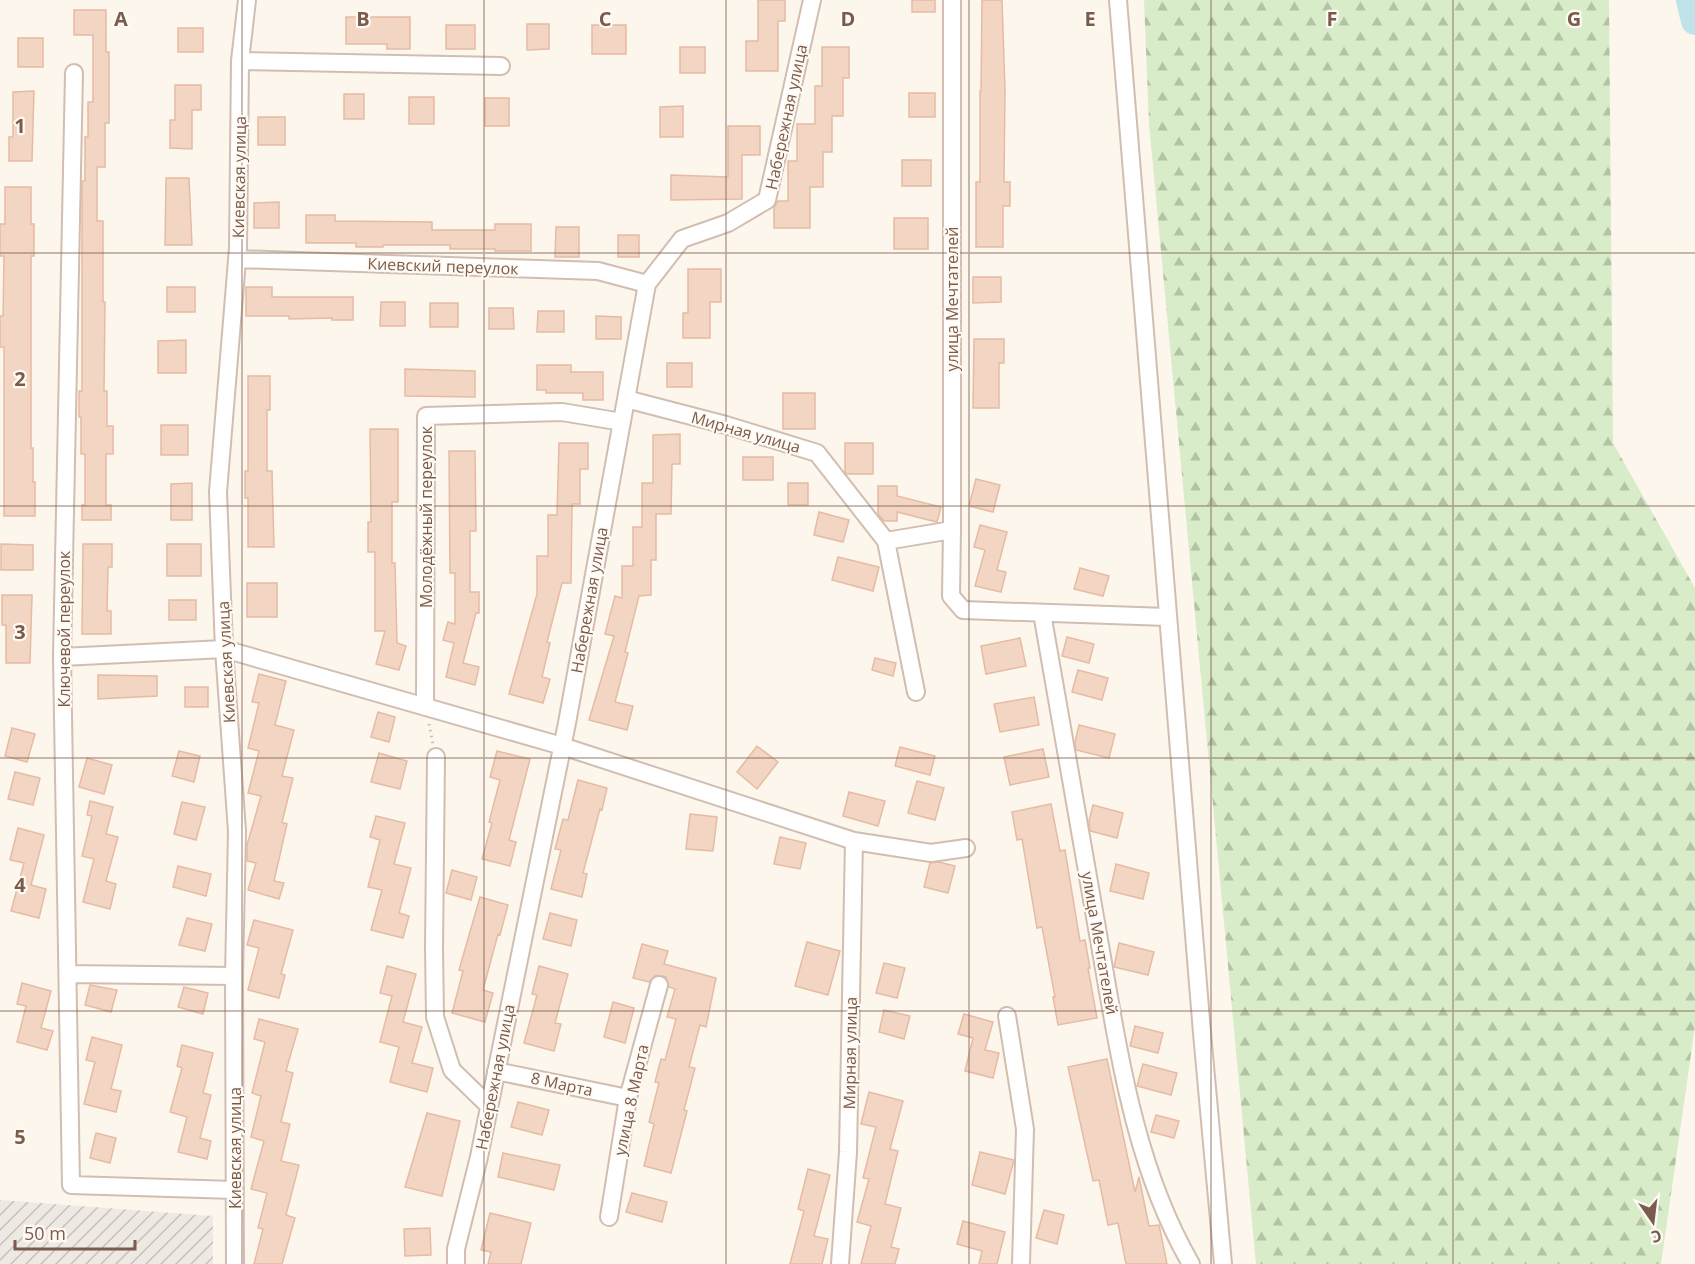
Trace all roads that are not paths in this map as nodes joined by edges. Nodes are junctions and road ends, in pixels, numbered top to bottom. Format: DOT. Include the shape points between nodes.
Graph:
graph roads {
  1 [pos="247,0"];
  2 [pos="812,0"];
  3 [pos="952,0"];
  4 [pos="1118,0"];
  5 [pos="240,61"];
  6 [pos="501,66"];
  7 [pos="74,73"];
  8 [pos="237,259"];
  9 [pos="648,285"];
  10 [pos="626,399"];
  11 [pos="622,422"];
  12 [pos="952,530"];
  13 [pos="886,541"];
  14 [pos="1042,613"];
  15 [pos="1167,617"];
  16 [pos="224,649"];
  17 [pos="62,657"];
  18 [pos="916,692"];
  19 [pos="425,707"];
  20 [pos="562,746"];
  21 [pos="436,757"];
  22 [pos="854,841"];
  23 [pos="966,848"];
  24 [pos="68,974"];
  25 [pos="234,976"];
  26 [pos="659,985"];
  27 [pos="1007,1016"];
  28 [pos="496,1071"];
  29 [pos="628,1098"];
  30 [pos="489,1106"];
  31 [pos="234,1190"];
  32 [pos="609,1217"];
  33 [pos="235,1264"];
  34 [pos="456,1264"];
  35 [pos="840,1264"];
  36 [pos="1021,1264"];
  37 [pos="1191,1264"];
  38 [pos="1223,1264"];
  1 -- 5 [label="street, Киевская улица"];
  2 -- 9 [label="street, Набережная улица" via="767,200 728,223 682,239"];
  3 -- 12 [label="street, улица Мечтателей"];
  4 -- 15 [label="street"];
  5 -- 6 [label="street"];
  5 -- 8 [label="street, Киевская улица"];
  7 -- 17 [label="street, Ключевой переулок"];
  8 -- 9 [label="street, Киевский переулок" via="598,271"];
  8 -- 16 [label="street, Киевская улица" via="218,492"];
  9 -- 10 [label="street, Набережная улица"];
  10 -- 11 [label="street, Набережная улица"];
  10 -- 13 [label="street, Мирная улица" via="817,453"];
  11 -- 19 [label="street, Молодёжный переулок" via="562,412 426,416"];
  11 -- 20 [label="street, Набережная улица"];
  12 -- 13 [label="street"];
  12 -- 14 [label="street, улица Мечтателей" via="951,596 963,610"];
  13 -- 18 [label="street, Мирная улица"];
  14 -- 15 [label="street, улица Мечтателей"];
  14 -- 37 [label="street, улица Мечтателей" via="1123,1075 1150,1174 1173,1233"];
  15 -- 38 [label="street"];
  16 -- 17 [label="street"];
  16 -- 19 [label="street"];
  16 -- 25 [label="street, Киевская улица" via="237,831"];
  17 -- 24 [label="street, Ключевой переулок"];
  19 -- 20 [label="street"];
  20 -- 22 [label="street"];
  20 -- 28 [label="street, Набережная улица"];
  21 -- 30 [label="street" via="435,1017 452,1070"];
  22 -- 23 [label="street" via="931,853"];
  22 -- 35 [label="street, Мирная улица" via="848,1152"];
  24 -- 25 [label="street"];
  24 -- 31 [label="street, Ключевой переулок" via="71,1185"];
  25 -- 31 [label="street, Киевская улица"];
  26 -- 29 [label="street, улица 8 Марта"];
  27 -- 36 [label="street" via="1024,1129"];
  28 -- 29 [label="street, 8 Марта"];
  28 -- 30 [label="street, Набережная улица"];
  29 -- 32 [label="street, улица 8 Марта"];
  30 -- 34 [label="street, Набережная улица" via="456,1249"];
  31 -- 33 [label="street, Киевская улица"];
}
